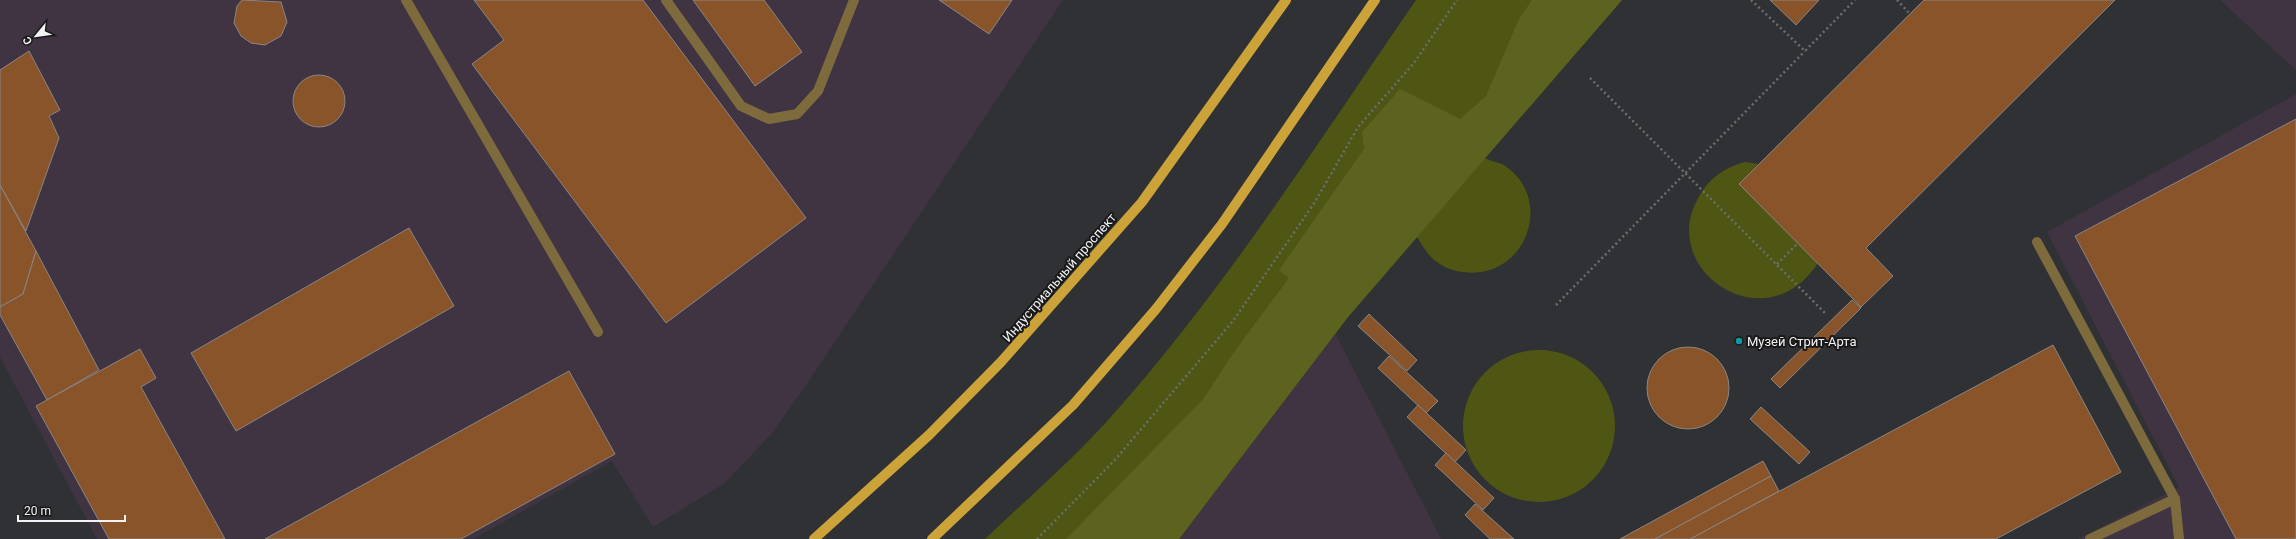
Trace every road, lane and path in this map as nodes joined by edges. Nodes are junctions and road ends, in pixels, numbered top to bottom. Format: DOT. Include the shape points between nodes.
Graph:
graph roads {
  1 [pos="406,0"];
  2 [pos="666,0"];
  3 [pos="854,0"];
  4 [pos="1286,0"];
  5 [pos="1375,0"];
  6 [pos="1457,0"];
  7 [pos="1751,0"];
  8 [pos="1855,0"];
  9 [pos="1897,0"];
  10 [pos="1910,14"];
  11 [pos="1804,51"];
  12 [pos="1590,78"];
  13 [pos="1685,173"];
  14 [pos="2037,242"];
  15 [pos="1798,243"];
  16 [pos="1778,264"];
  17 [pos="1556,305"];
  18 [pos="1825,313"];
  19 [pos="598,332"];
  20 [pos="2175,499"];
  21 [pos="814,539"];
  22 [pos="932,539"];
  23 [pos="1037,539"];
  24 [pos="2090,539"];
  25 [pos="2179,539"];
  1 -- 19 [label="lane"];
  2 -- 3 [label="lane" via="741,106 769,119 797,114 818,90"];
  4 -- 21 [label="main road, Индустриальный проспект" via="1137,208 990,373 929,435"];
  5 -- 22 [label="main road" via="1222,224 1156,309 1073,405"];
  6 -- 23 [label="path" via="1414,63 1358,127 1315,202 1233,321 1114,461"];
  7 -- 11 [label="path"];
  8 -- 11 [label="path"];
  9 -- 10 [label="path"];
  11 -- 13 [label="path"];
  12 -- 13 [label="path"];
  13 -- 16 [label="path"];
  13 -- 17 [label="path"];
  14 -- 20 [label="lane"];
  15 -- 16 [label="path"];
  16 -- 18 [label="path"];
  20 -- 24 [label="lane"];
  20 -- 25 [label="lane"];
}
